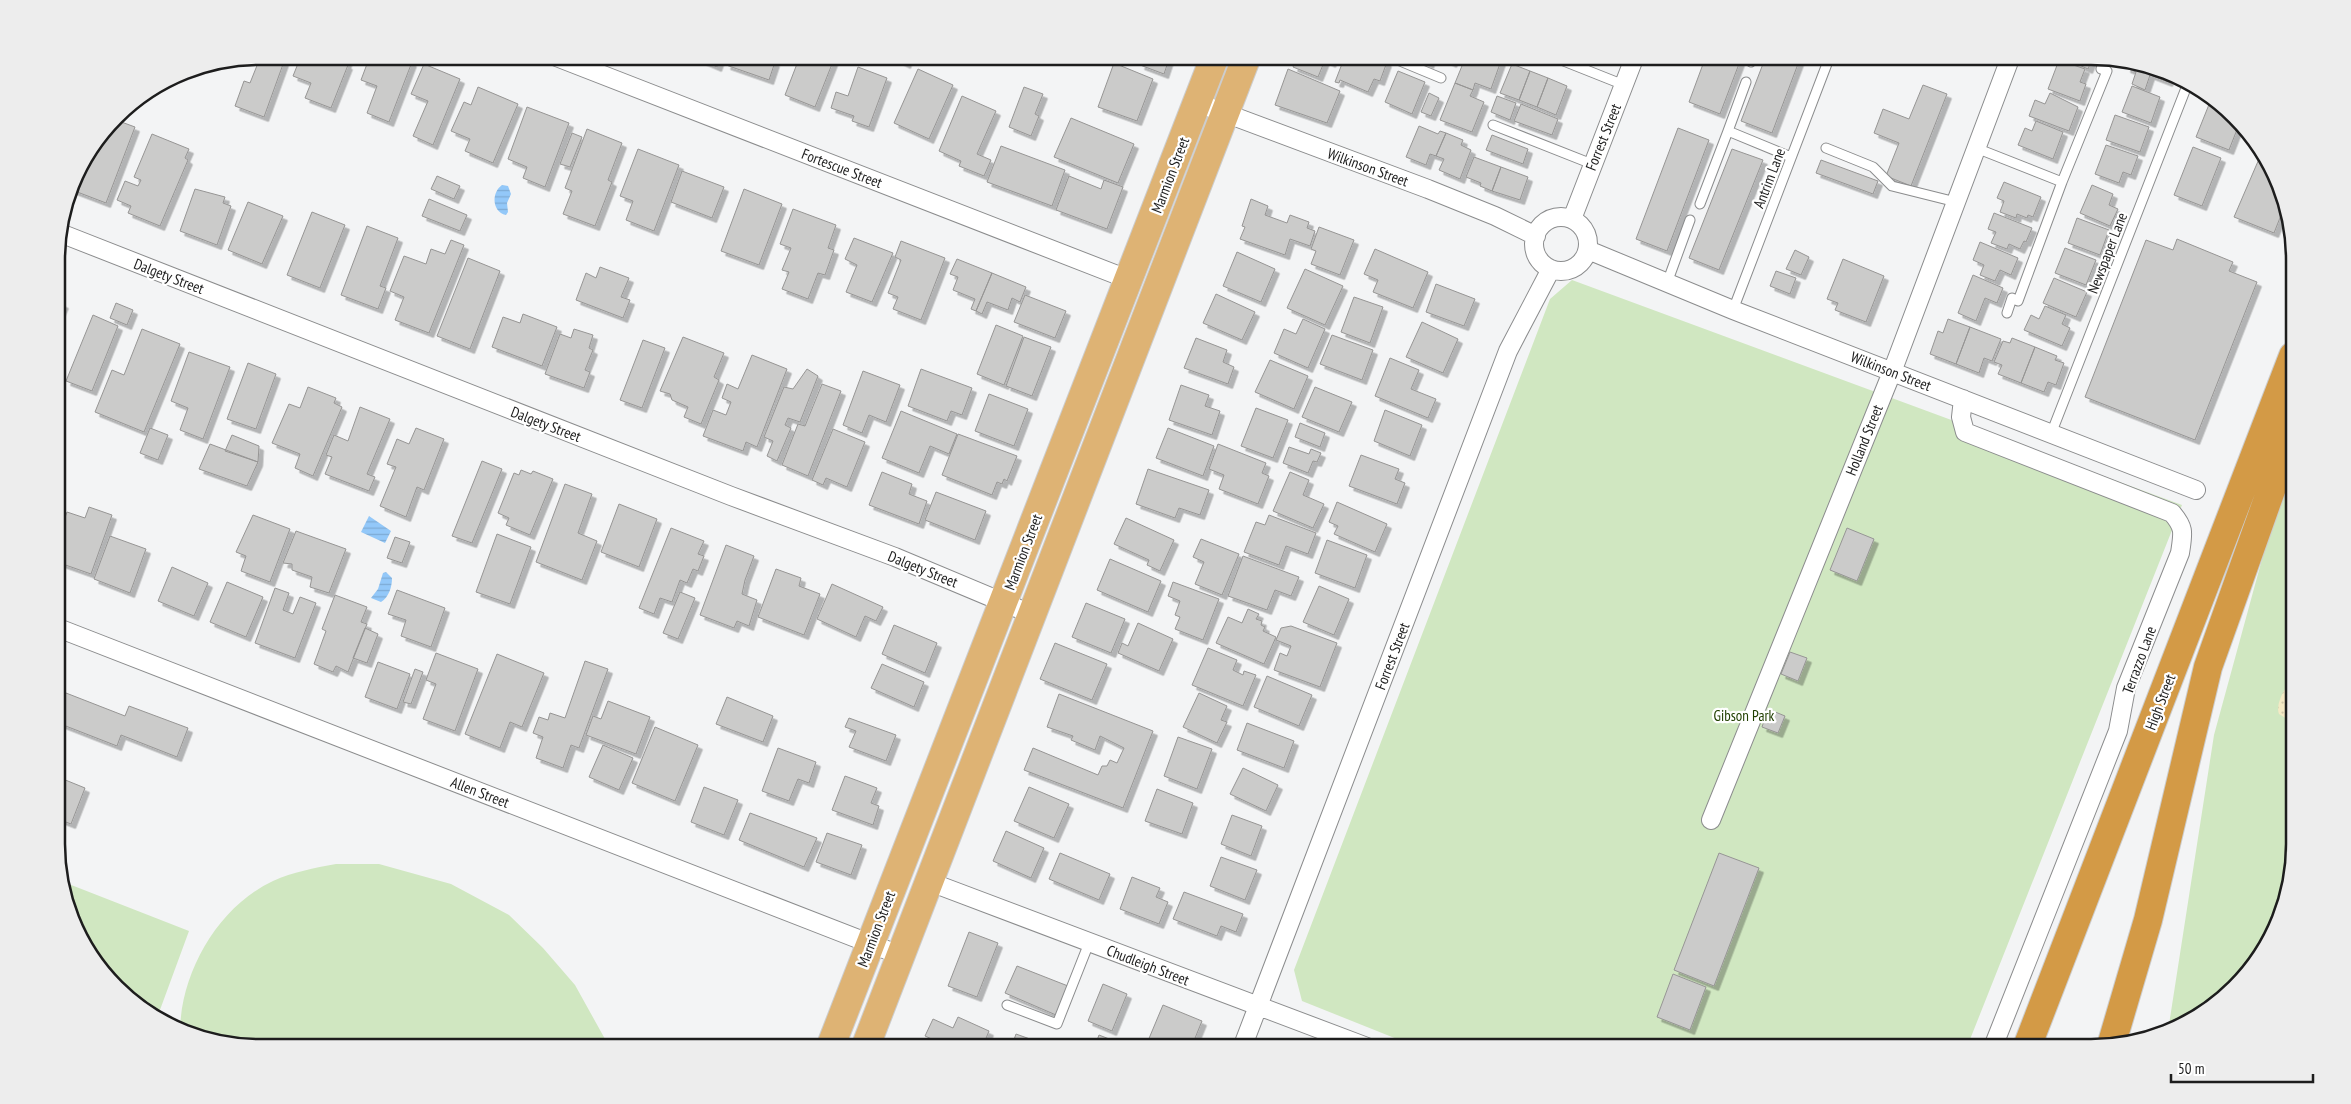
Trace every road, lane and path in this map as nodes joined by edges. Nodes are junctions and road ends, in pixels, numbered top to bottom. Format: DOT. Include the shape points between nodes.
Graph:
graph roads {
  1 [pos="577,65"];
  2 [pos="1212,65"];
  3 [pos="1244,65"];
  4 [pos="1410,65"];
  5 [pos="1574,65"];
  6 [pos="1632,65"];
  7 [pos="1827,65"];
  8 [pos="2008,65"];
  9 [pos="2103,65"];
  10 [pos="1441,78"];
  11 [pos="1746,82"];
  12 [pos="1624,85"];
  13 [pos="2186,89"];
  14 [pos="1198,103"];
  15 [pos="1226,112"];
  16 [pos="1493,125"];
  17 [pos="1728,131"];
  18 [pos="1826,148"];
  19 [pos="1976,148"];
  20 [pos="1792,157"];
  21 [pos="1592,164"];
  22 [pos="2062,182"];
  23 [pos="1956,202"];
  24 [pos="1700,204"];
  25 [pos="1572,219"];
  26 [pos="1690,220"];
  27 [pos="67,236"];
  28 [pos="1536,236"];
  29 [pos="1588,250"];
  30 [pos="1551,269"];
  31 [pos="1130,280"];
  32 [pos="1667,283"];
  33 [pos="1733,310"];
  34 [pos="2007,313"];
  35 [pos="1892,372"];
  36 [pos="2286,374"];
  37 [pos="1963,399"];
  38 [pos="2051,434"];
  39 [pos="2286,448"];
  40 [pos="2196,490"];
  41 [pos="1005,601"];
  42 [pos="1031,614"];
  43 [pos="65,631"];
  44 [pos="1711,820"];
  45 [pos="930,882"];
  46 [pos="1089,943"];
  47 [pos="870,944"];
  48 [pos="902,956"];
  49 [pos="1007,1004"];
  50 [pos="1258,1006"];
  51 [pos="2113,1038"];
  52 [pos="833,1039"];
  53 [pos="869,1039"];
  54 [pos="1245,1039"];
  55 [pos="1344,1039"];
  56 [pos="1996,1039"];
  57 [pos="2030,1039"];
  1 -- 31 [label="street, Fortescue Street"];
  2 -- 14 [label="main road, Marmion Street"];
  3 -- 15 [label="main road, Marmion Street"];
  4 -- 10 [label="lane"];
  5 -- 12 [label="lane"];
  6 -- 12 [label="street, Forrest Street"];
  7 -- 20 [label="lane, Antrim Lane"];
  8 -- 19 [label="street, Holland Street"];
  9 -- 22 [label="lane" via="2101,69 2107,71"];
  11 -- 17 [label="lane"];
  12 -- 21 [label="street, Forrest Street"];
  13 -- 38 [label="lane, Newspaper Lane"];
  14 -- 15 [label="street, Wilkinson Street"];
  14 -- 31 [label="main road, Marmion Street"];
  15 -- 28 [label="street, Wilkinson Street" via="1487,213"];
  15 -- 42 [label="main road, Marmion Street"];
  16 -- 21 [label="lane"];
  17 -- 20 [label="lane"];
  17 -- 24 [label="lane"];
  18 -- 23 [label="lane" via="1873,167 1892,186"];
  19 -- 22 [label="lane"];
  19 -- 23 [label="street, Holland Street"];
  20 -- 33 [label="lane, Antrim Lane"];
  21 -- 25 [label="street, Forrest Street"];
  22 -- 34 [label="lane" via="2018,301 2012,298"];
  23 -- 35 [label="street, Holland Street"];
  25 -- 28 [label="street" via="1554,218 1546,222"];
  25 -- 29 [label="street" via="1585,231"];
  26 -- 32 [label="lane"];
  27 -- 41 [label="street, Dalgety Street"];
  28 -- 30 [label="street" via="1535,252"];
  29 -- 30 [label="street" via="1575,267"];
  29 -- 32 [label="street, Wilkinson Street"];
  30 -- 50 [label="street, Forrest Street" via="1508,351"];
  31 -- 41 [label="main road, Marmion Street"];
  32 -- 33 [label="street, Wilkinson Street"];
  33 -- 35 [label="street, Wilkinson Street"];
  35 -- 37 [label="street, Wilkinson Street"];
  35 -- 44 [label="street, Holland Street"];
  36 -- 57 [label="highway, High Street"];
  37 -- 38 [label="street, Wilkinson Street"];
  37 -- 56 [label="street, Terrazzo Lane" via="1961,417 1965,432 2172,513 2181,523 2183,533 2180,553 2126,688 2118,731"];
  38 -- 40 [label="street, Wilkinson Street"];
  39 -- 51 [label="highway" via="2208,667 2148,920"];
  41 -- 42 [label="street, Dalgety Street"];
  41 -- 47 [label="main road, Marmion Street"];
  42 -- 45 [label="main road, Marmion Street"];
  43 -- 47 [label="street, Allen Street"];
  45 -- 46 [label="street, Chudleigh Street"];
  45 -- 48 [label="main road, Marmion Street"];
  46 -- 49 [label="lane" via="1057,1024"];
  46 -- 50 [label="street, Chudleigh Street"];
  47 -- 48 [label="street, Allen Street"];
  47 -- 52 [label="main road, Marmion Street"];
  48 -- 53 [label="main road, Marmion Street"];
  50 -- 54 [label="street, Forrest Street"];
  50 -- 55 [label="street, Chudleigh Street"];
}
